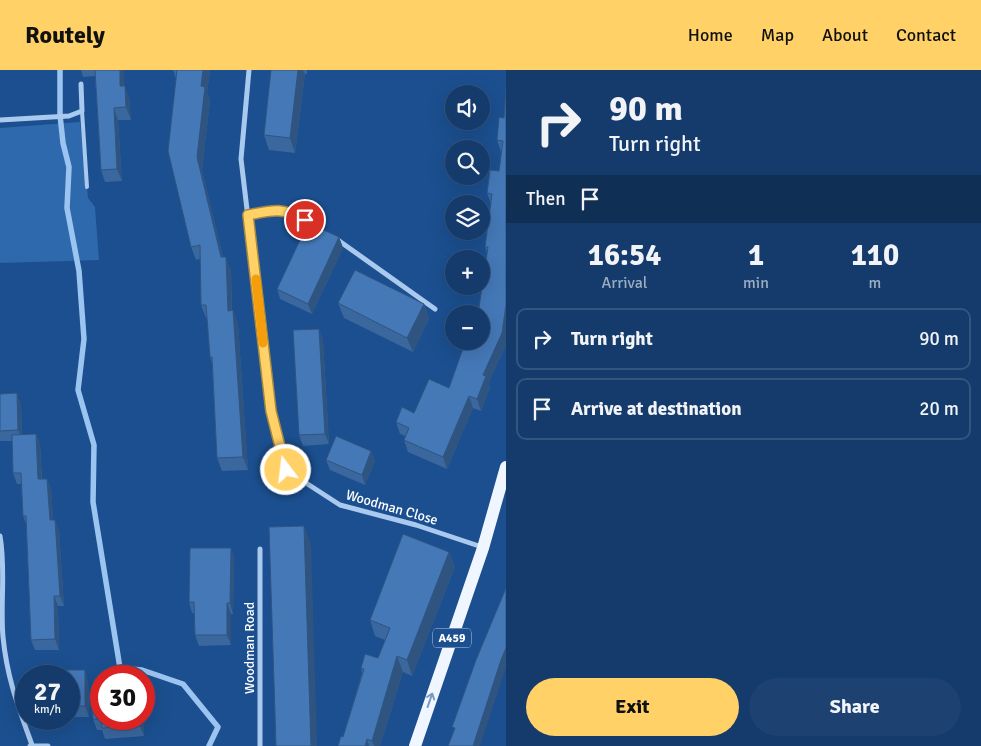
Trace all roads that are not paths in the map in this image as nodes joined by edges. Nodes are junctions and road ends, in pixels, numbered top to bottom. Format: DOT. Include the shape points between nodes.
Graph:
graph roads {
  1 [pos="249,70"];
  2 [pos="81,84"];
  3 [pos="82,111"];
  4 [pos="0,120"];
  5 [pos="87,187"];
  6 [pos="248,215"];
  7 [pos="323,231"];
  8 [pos="331,236"];
  9 [pos="435,309"];
  10 [pos="506,467"];
  11 [pos="506,502"];
  12 [pos="488,529"];
  13 [pos="0,536"];
  14 [pos="483,548"];
  15 [pos="260,549"];
  16 [pos="31,745"];
  17 [pos="48,746"];
  18 [pos="260,746"];
  19 [pos="414,746"];
  1 -- 6 [label="street, Woodman Close" via="241,159"];
  2 -- 3 [label="street"];
  3 -- 4 [label="street" via="69,116"];
  3 -- 5 [label="lane"];
  6 -- 7 [label="street" via="284,210"];
  6 -- 14 [label="street, Woodman Close" via="271,411 286,470 340,505 416,525"];
  8 -- 9 [label="street"];
  10 -- 12 [label="main road, A459"];
  11 -- 12 [label="main road"];
  12 -- 14 [label="main road, A459"];
  13 -- 16 [label="street" via="4,560 3,635 9,681"];
  19 -- 14 [label="main road, A459, one-way"];
  15 -- 18 [label="street, Woodman Road"];
  16 -- 17 [label="street"];
}
